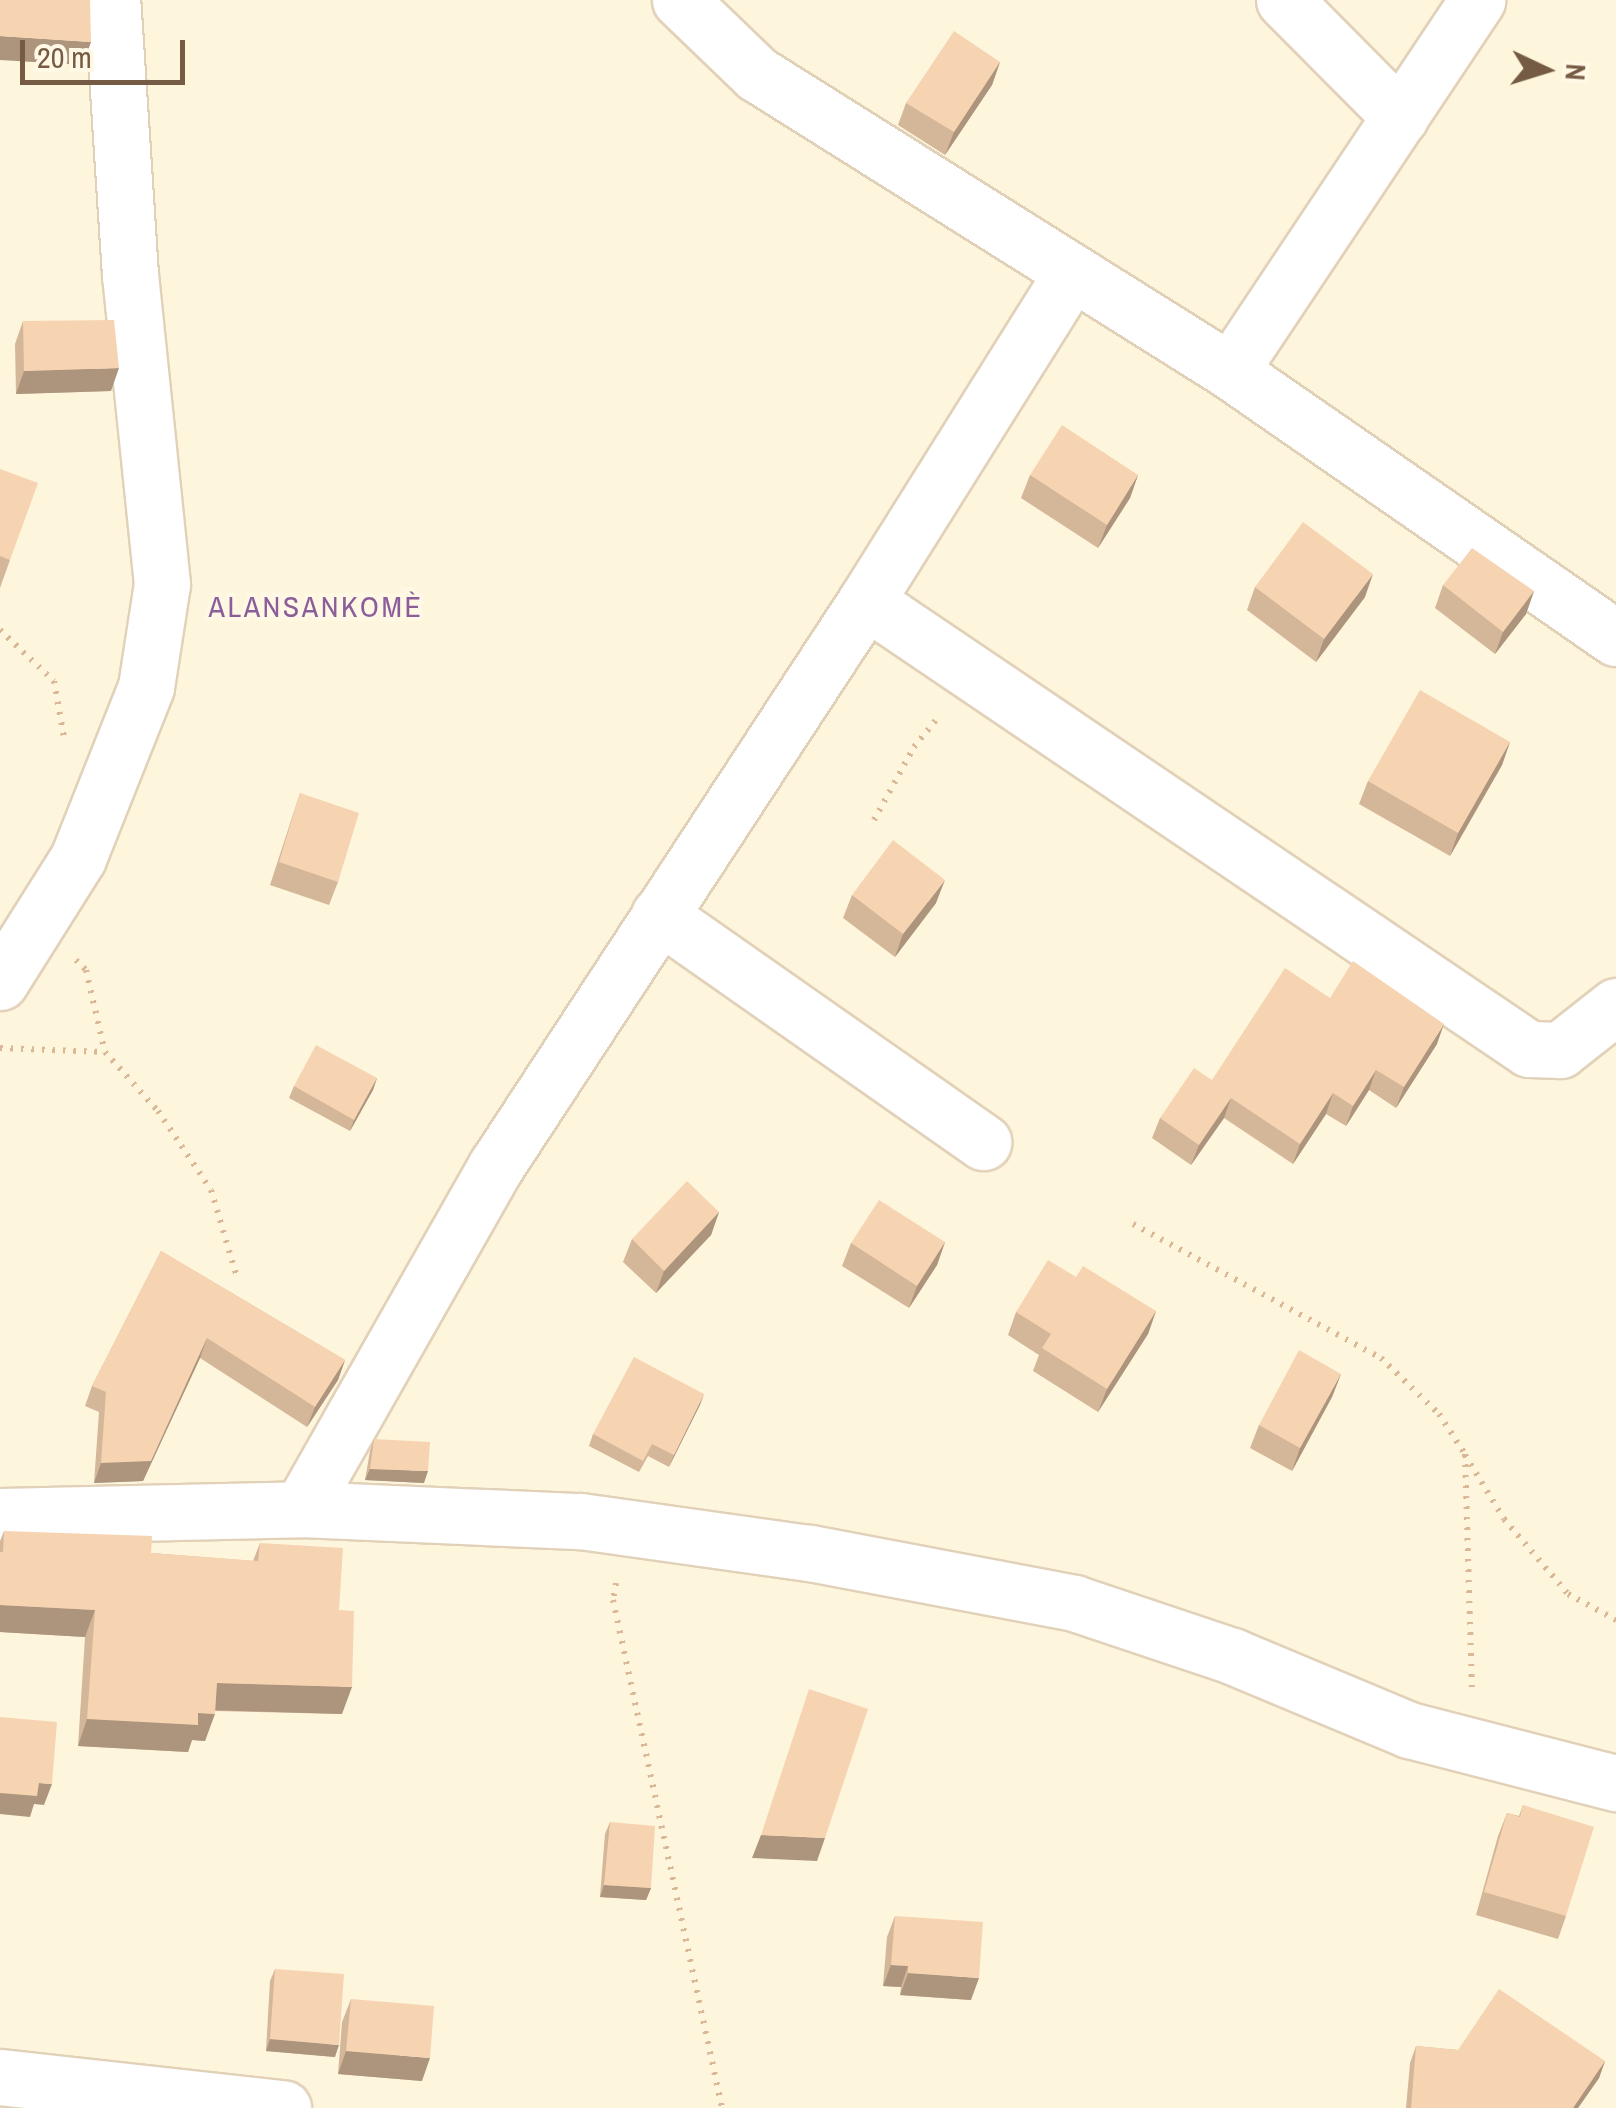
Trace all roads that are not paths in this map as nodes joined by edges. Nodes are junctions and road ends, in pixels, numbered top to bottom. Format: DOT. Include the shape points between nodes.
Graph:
graph roads {
  1 [pos="112,0"];
  2 [pos="680,0"];
  3 [pos="1284,0"];
  4 [pos="1477,0"];
  5 [pos="1400,116"];
  6 [pos="1071,274"];
  7 [pos="1230,371"];
  8 [pos="866,601"];
  9 [pos="1616,638"];
  10 [pos="660,915"];
  11 [pos="0,982"];
  12 [pos="1616,1006"];
  13 [pos="983,1142"];
  14 [pos="301,1509"];
  15 [pos="0,1516"];
  16 [pos="1616,1784"];
  17 [pos="0,2078"];
  18 [pos="283,2108"];
  1 -- 11 [label="street" via="128,256 162,584 146,687 78,858"];
  2 -- 6 [label="street" via="756,74"];
  3 -- 5 [label="street"];
  4 -- 5 [label="street"];
  5 -- 7 [label="street"];
  6 -- 7 [label="street"];
  6 -- 8 [label="street"];
  7 -- 9 [label="street"];
  8 -- 10 [label="street"];
  8 -- 12 [label="street" via="1530,1049 1560,1050"];
  10 -- 13 [label="street"];
  10 -- 14 [label="street" via="496,1166"];
  14 -- 15 [label="street"];
  14 -- 16 [label="street" via="625,1527 810,1553 1074,1604 1232,1656 1409,1730"];
  17 -- 18 [label="street"];
}
